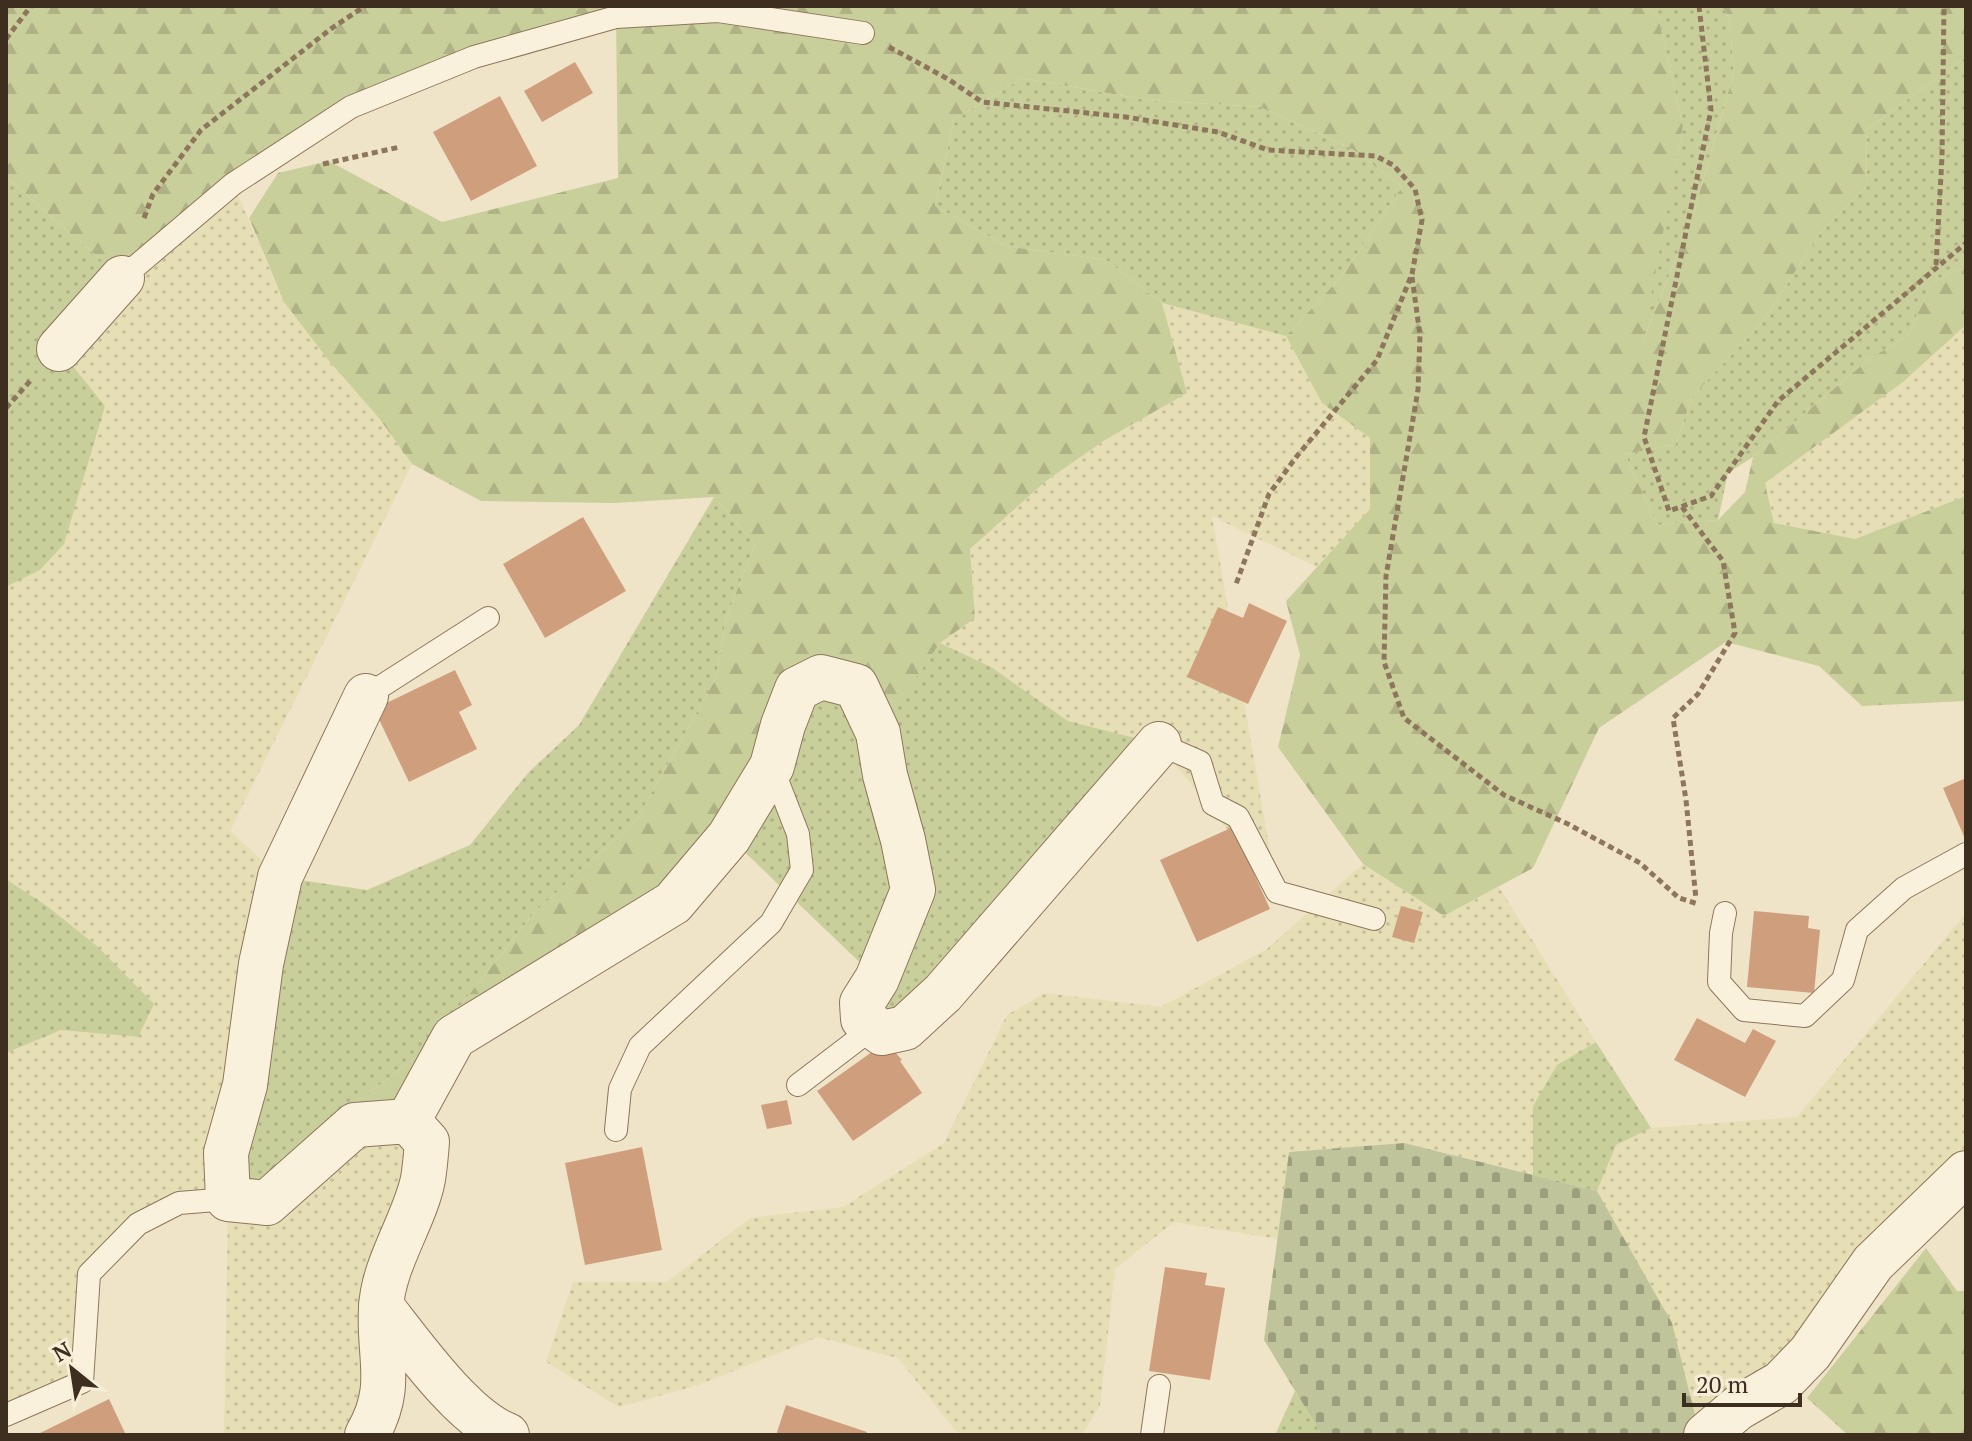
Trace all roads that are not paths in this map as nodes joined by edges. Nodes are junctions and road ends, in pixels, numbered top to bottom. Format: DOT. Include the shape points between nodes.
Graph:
graph roads {
  1 [pos="863,33"];
  2 [pos="122,278"];
  3 [pos="59,349"];
  4 [pos="488,618"];
  5 [pos="366,696"];
  6 [pos="1159,744"];
  7 [pos="772,766"];
  8 [pos="1966,854"];
  9 [pos="1725,913"];
  10 [pos="1374,919"];
  11 [pos="874,1027"];
  12 [pos="798,1085"];
  13 [pos="408,1121"];
  14 [pos="616,1130"];
  15 [pos="1966,1173"];
  16 [pos="228,1199"];
  17 [pos="381,1306"];
  18 [pos="1159,1386"];
  19 [pos="6,1415"];
  20 [pos="458,1416"];
  21 [pos="367,1435"];
  22 [pos="507,1435"];
  23 [pos="1152,1435"];
  24 [pos="1706,1435"];
  1 -- 2 [label="lane" via="704,11 616,17 474,57 351,107 233,184"];
  2 -- 3 [label="street"];
  4 -- 5 [label="lane"];
  5 -- 16 [label="street" via="280,877 261,964 245,1085 226,1153"];
  6 -- 10 [label="lane" via="1200,762 1213,804 1238,817 1277,892"];
  6 -- 11 [label="street" via="943,993 905,1028 882,1033"];
  7 -- 11 [label="street" via="797,689 821,677 856,686 878,733 913,890 862,1003 863,1019"];
  7 -- 13 [label="street" via="729,837 673,903 454,1037"];
  7 -- 14 [label="lane" via="798,834 802,870 771,923 640,1046 620,1089"];
  8 -- 9 [label="lane" via="1904,888 1857,930 1843,980 1805,1016 1744,1010 1719,982"];
  11 -- 12 [label="lane"];
  13 -- 16 [label="street" via="355,1125 267,1203"];
  13 -- 17 [label="street" via="427,1142 423,1181"];
  15 -- 24 [label="street" via="1873,1263 1810,1353 1781,1383"];
  16 -- 19 [label="lane" via="179,1203 138,1224 89,1274 82,1382"];
  17 -- 20 [label="street" via="440,1379"];
  17 -- 21 [label="street" via="386,1379"];
  18 -- 23 [label="lane"];
  20 -- 22 [label="street"];
}
